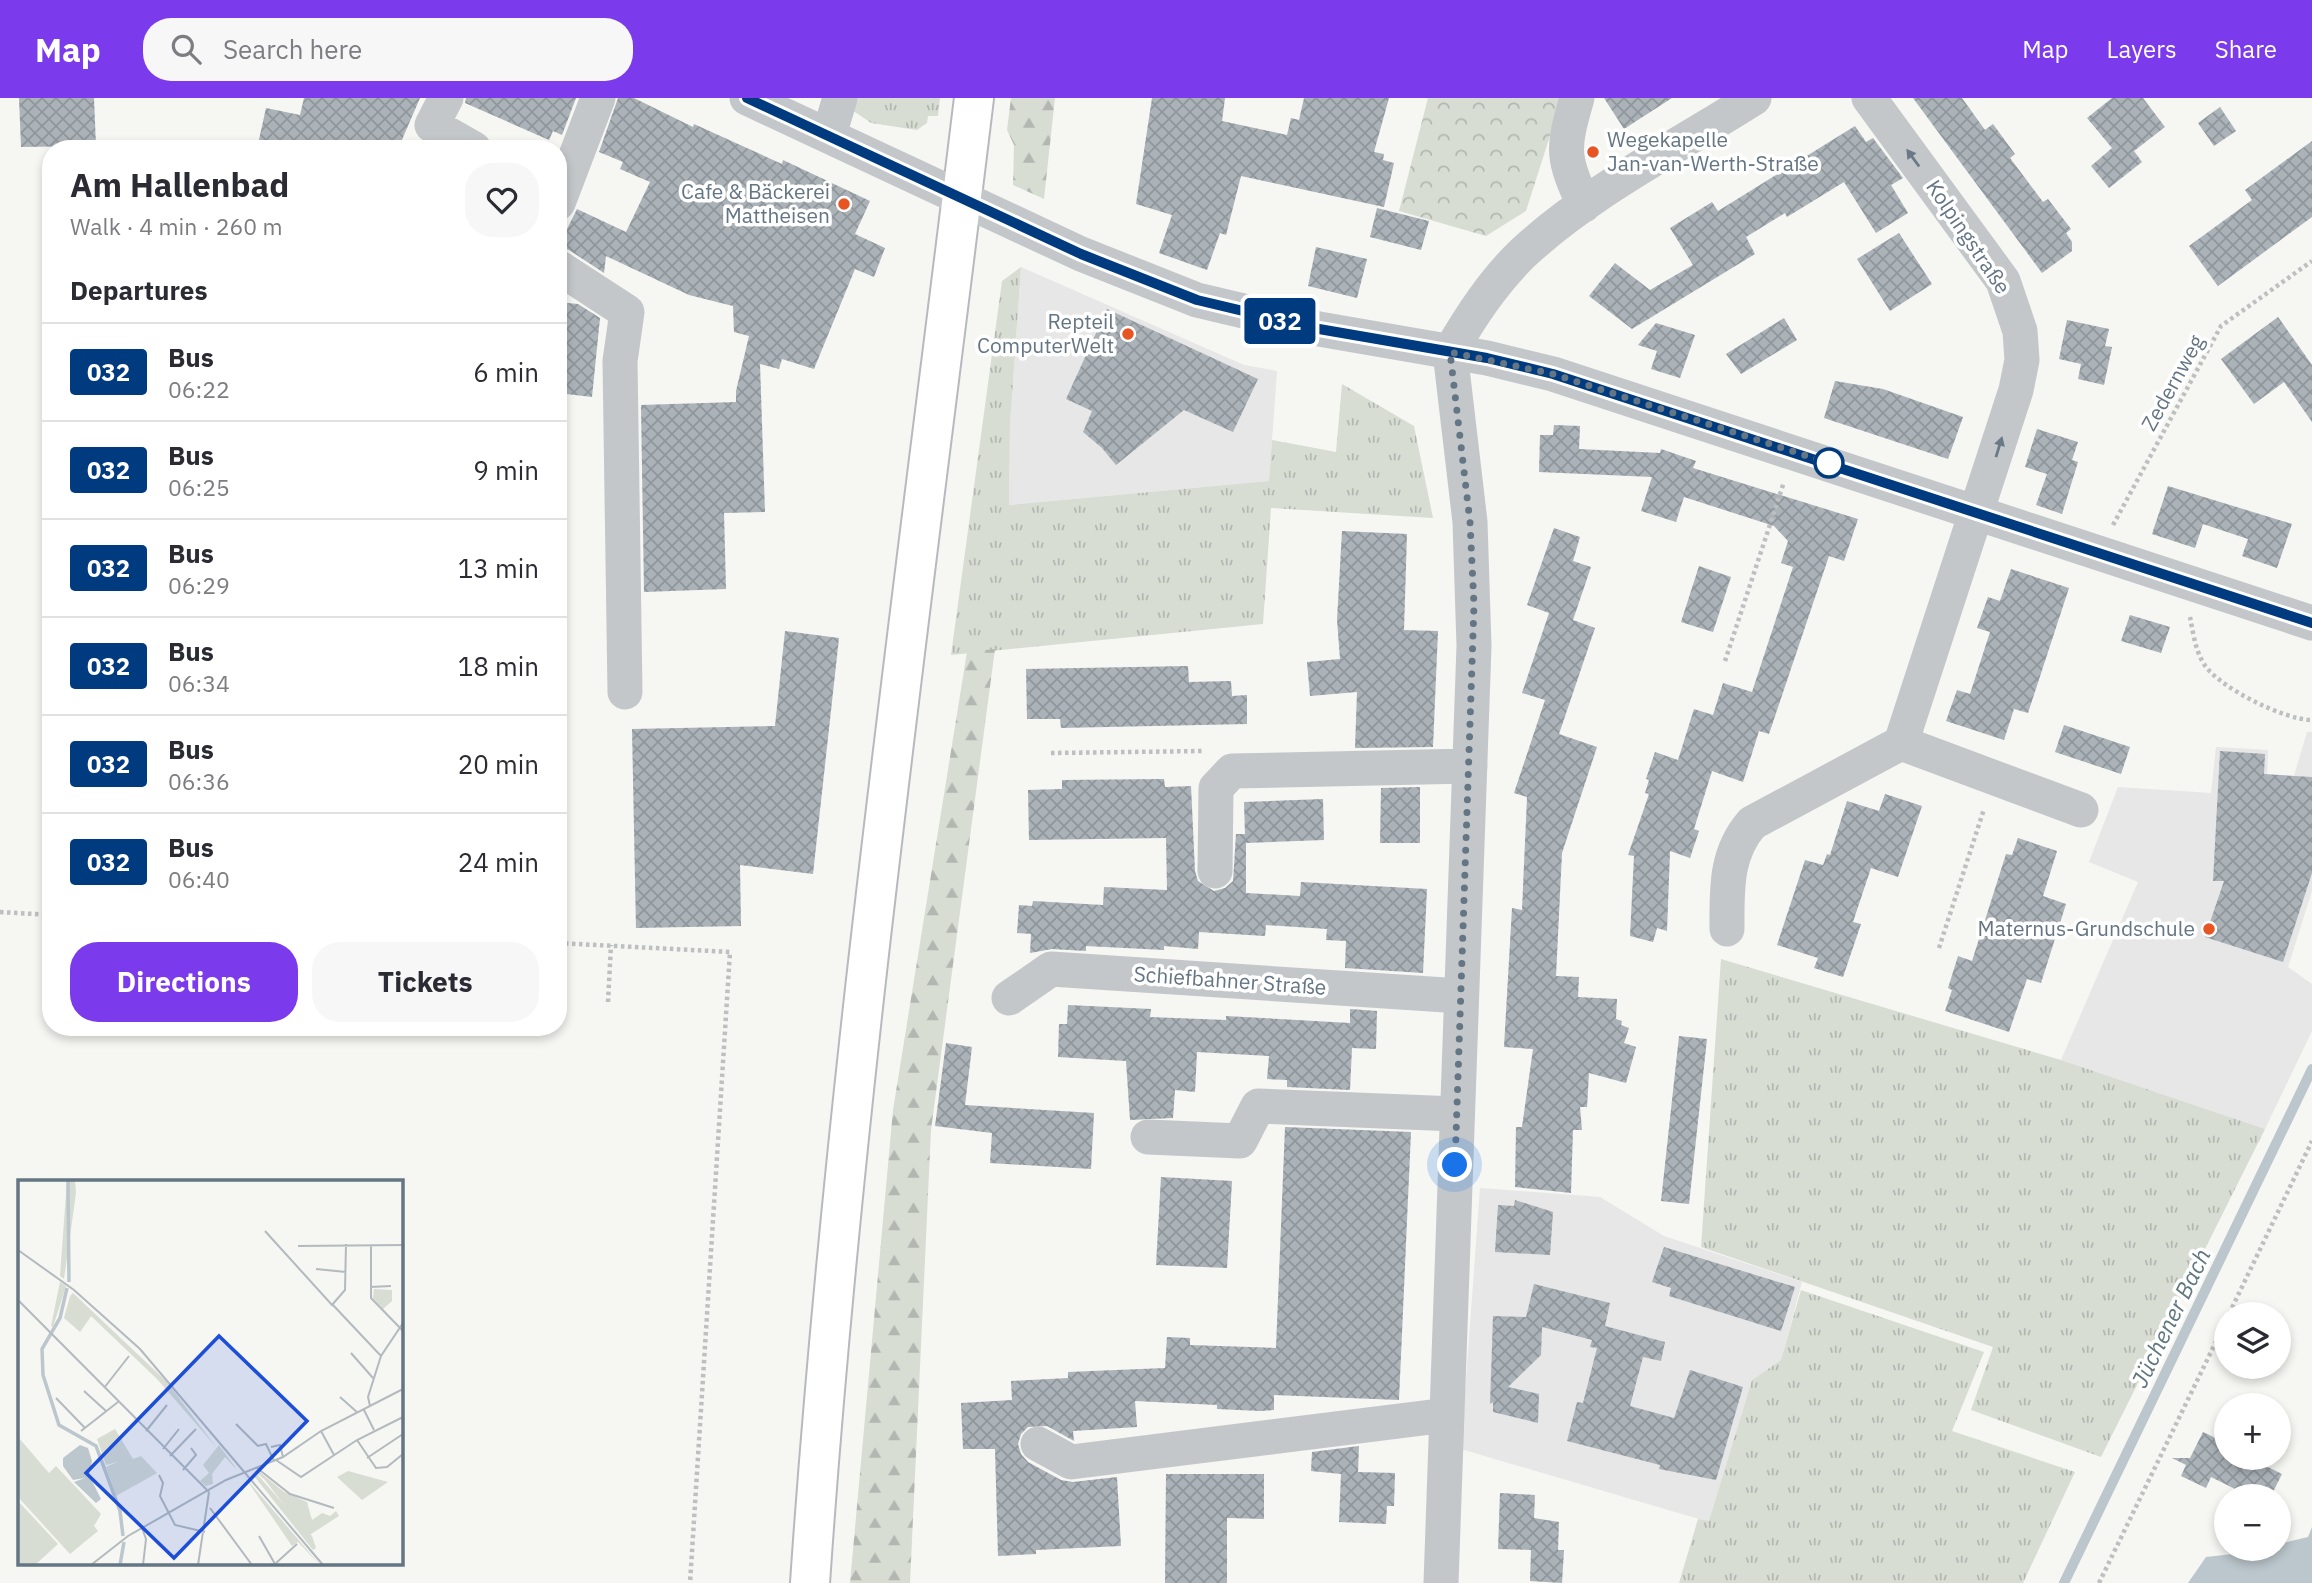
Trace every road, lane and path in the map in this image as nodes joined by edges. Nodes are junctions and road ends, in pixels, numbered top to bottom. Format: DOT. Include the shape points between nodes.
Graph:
graph roads {
  1 [pos="446,98"];
  2 [pos="598,98"];
  3 [pos="747,98"];
  4 [pos="840,98"];
  5 [pos="974,98"];
  6 [pos="1577,98"];
  7 [pos="1754,98"];
  8 [pos="1869,98"];
  9 [pos="829,135"];
  10 [pos="458,140"];
  11 [pos="567,179"];
  12 [pos="962,198"];
  13 [pos="1584,205"];
  14 [pos="2312,261"];
  15 [pos="567,273"];
  16 [pos="1450,352"];
  17 [pos="1794,451"];
  18 [pos="1979,513"];
  19 [pos="2098,553"];
  20 [pos="2182,581"];
  21 [pos="2312,623"];
  22 [pos="1725,661"];
  23 [pos="625,692"];
  24 [pos="2312,720"];
  25 [pos="1901,743"];
  26 [pos="1051,753"];
  27 [pos="1471,766"];
  28 [pos="1232,771"];
  29 [pos="1995,778"];
  30 [pos="2081,810"];
  31 [pos="1215,871"];
  32 [pos="0,912"];
  33 [pos="42,914"];
  34 [pos="1727,929"];
  35 [pos="567,944"];
  36 [pos="611,946"];
  37 [pos="1939,948"];
  38 [pos="1461,996"];
  39 [pos="1009,998"];
  40 [pos="608,1002"];
  41 [pos="1456,1114"];
  42 [pos="1148,1137"];
  43 [pos="2312,1141"];
  44 [pos="2235,1302"];
  45 [pos="2214,1346"];
  46 [pos="1447,1415"];
  47 [pos="1038,1444"];
  48 [pos="690,1583"];
  49 [pos="810,1583"];
  50 [pos="1441,1583"];
  51 [pos="2099,1583"];
  1 -- 10 [label="street" via="432,125"];
  2 -- 11 [label="street"];
  3 -- 9 [label="street"];
  4 -- 9 [label="street"];
  5 -- 12 [label="main road"];
  6 -- 13 [label="street" via="1564,156"];
  7 -- 13 [label="street"];
  18 -- 8 [label="street, Kolpingstraße, one-way" via="2022,360 2014,307 2003,281"];
  9 -- 12 [label="street"];
  12 -- 16 [label="street" via="1081,254 1197,300 1319,329"];
  12 -- 49 [label="main road" via="872,935 834,1286"];
  13 -- 16 [label="street" via="1545,234 1504,274"];
  14 -- 19 [label="path, Zedernweg" via="2221,326"];
  15 -- 23 [label="street" via="627,312 620,360"];
  16 -- 17 [label="street" via="1553,374"];
  16 -- 27 [label="street" via="1473,565"];
  17 -- 18 [label="street"];
  17 -- 22 [label="path"];
  18 -- 19 [label="street"];
  18 -- 25 [label="street, Kolpingstraße"];
  19 -- 20 [label="street"];
  20 -- 21 [label="street"];
  20 -- 24 [label="path" via="2200,657 2213,676 2282,713"];
  25 -- 29 [label="street"];
  25 -- 34 [label="street" via="1752,823 1727,873"];
  26 -- 28 [label="path" via="1210,751"];
  27 -- 28 [label="street"];
  27 -- 38 [label="street"];
  28 -- 31 [label="street" via="1216,788"];
  29 -- 30 [label="street"];
  29 -- 37 [label="path"];
  32 -- 33 [label="path"];
  35 -- 36 [label="path"];
  36 -- 40 [label="path"];
  36 -- 48 [label="path" via="730,952"];
  38 -- 39 [label="street, Schiefbahner Straße" via="1051,969"];
  38 -- 41 [label="street"];
  41 -- 42 [label="street" via="1258,1106 1240,1141"];
  41 -- 46 [label="street"];
  43 -- 44 [label="path"];
  45 -- 51 [label="path"];
  46 -- 47 [label="street" via="1071,1462"];
  46 -- 50 [label="street"];
}
